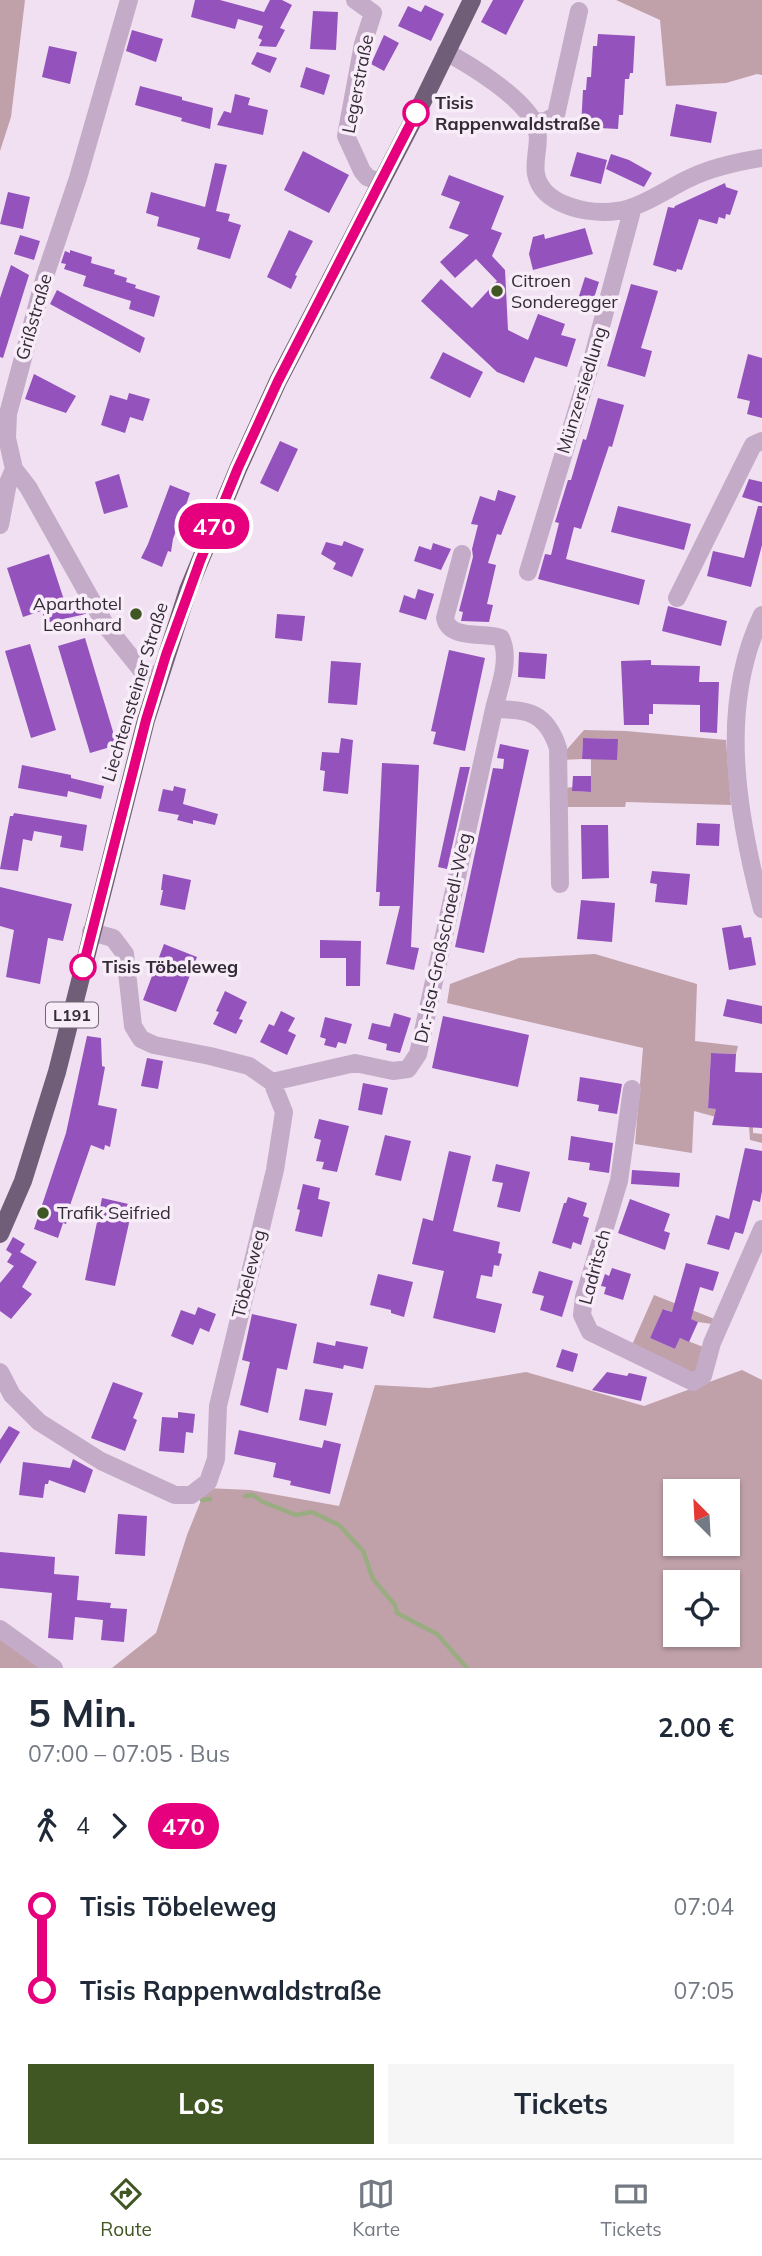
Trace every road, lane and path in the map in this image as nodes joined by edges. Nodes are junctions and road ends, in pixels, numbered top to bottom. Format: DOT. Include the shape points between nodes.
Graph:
graph roads {
  1 [pos="129,0"];
  2 [pos="355,0"];
  3 [pos="472,0"];
  4 [pos="376,6"];
  5 [pos="579,11"];
  6 [pos="446,52"];
  7 [pos="535,122"];
  8 [pos="762,158"];
  9 [pos="381,183"];
  10 [pos="633,207"];
  11 [pos="762,441"];
  12 [pos="14,470"];
  13 [pos="0,525"];
  14 [pos="462,554"];
  15 [pos="528,572"];
  16 [pos="677,598"];
  17 [pos="762,615"];
  18 [pos="159,676"];
  19 [pos="494,709"];
  20 [pos="560,884"];
  21 [pos="762,909"];
  22 [pos="91,932"];
  23 [pos="272,1082"];
  24 [pos="632,1089"];
  25 [pos="762,1229"];
  26 [pos="0,1234"];
  27 [pos="0,1372"];
  28 [pos="0,1629"];
  29 [pos="54,1668"];
  1 -- 12 [label="street, Grißstraße" via="8,414 7,438"];
  2 -- 4 [label="street, Legerstraße"];
  3 -- 6 [label="main road, Liechtensteiner Straße / L191"];
  4 -- 9 [label="street, Legerstraße" via="363,44 346,136 362,171"];
  5 -- 7 [label="street" via="556,116"];
  6 -- 7 [label="street" via="491,80"];
  6 -- 9 [label="main road, Liechtensteiner Straße / L191"];
  7 -- 10 [label="street" via="539,144 536,173 543,191 562,203 589,210"];
  8 -- 10 [label="street" via="718,166"];
  9 -- 18 [label="main road, Liechtensteiner Straße / L191" via="238,468"];
  10 -- 15 [label="street, Münzersiedlung"];
  11 -- 16 [label="street" via="753,445"];
  12 -- 13 [label="street"];
  12 -- 18 [label="street, Grißstraße" via="106,626 143,672"];
  14 -- 19 [label="street, Dr.-Isa-Großschaedl-Weg" via="446,627 453,632 501,638 505,657"];
  17 -- 21 [label="street" via="745,660 735,715 744,827"];
  18 -- 22 [label="main road, Liechtensteiner Straße / L191"];
  19 -- 20 [label="street" via="526,711 541,718 553,732 558,748"];
  19 -- 23 [label="street, Dr.-Isa-Großschaedl-Weg" via="413,1063 408,1069 393,1071 355,1063"];
  22 -- 23 [label="street" via="113,938 125,954 134,1026 141,1038 154,1045 249,1066"];
  22 -- 26 [label="main road, Liechtensteiner Straße / L191" via="44,1116"];
  23 -- 27 [label="street, Töbeleweg" via="284,1112 275,1170 218,1406 216,1459 208,1482 191,1495 175,1495 102,1461 39,1422 12,1395"];
  24 -- 25 [label="street, Ladritsch" via="619,1181 584,1297 582,1315 590,1332 693,1382 703,1376 712,1343"];
  28 -- 29 [label="street"];
}
